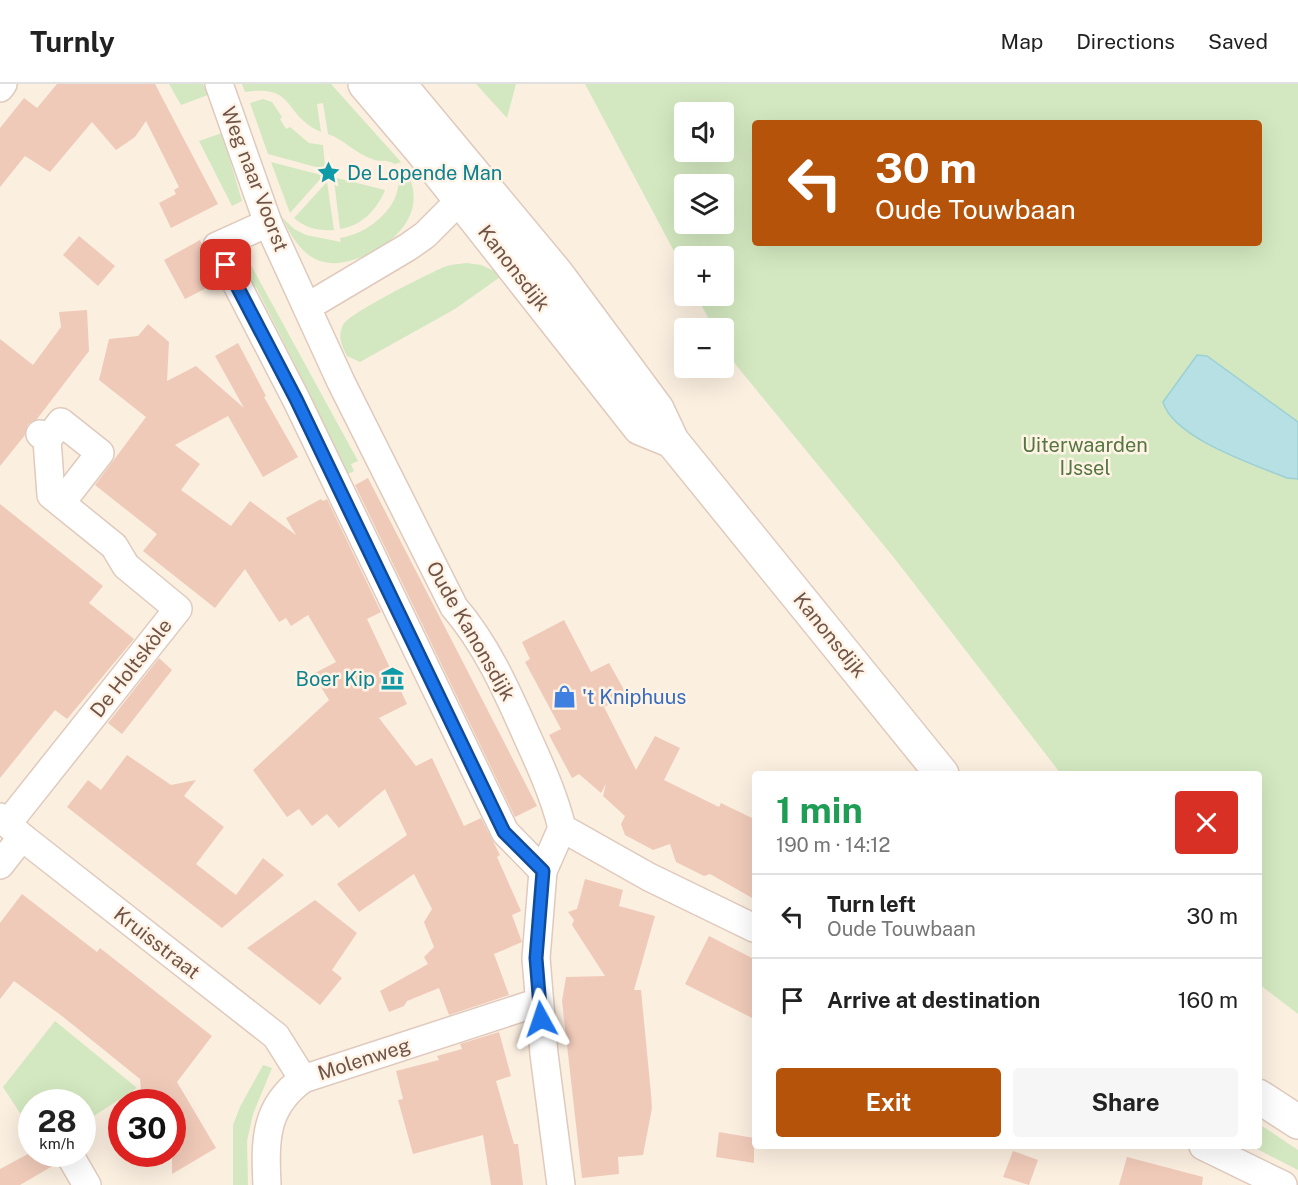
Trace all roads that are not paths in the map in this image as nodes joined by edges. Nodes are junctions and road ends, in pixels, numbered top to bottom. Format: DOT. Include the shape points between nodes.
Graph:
graph roads {
  1 [pos="3,84"];
  2 [pos="219,84"];
  3 [pos="365,84"];
  4 [pos="399,84"];
  5 [pos="0,88"];
  6 [pos="470,190"];
  7 [pos="268,223"];
  8 [pos="307,307"];
  9 [pos="61,502"];
  10 [pos="940,771"];
  11 [pos="10,826"];
  12 [pos="562,828"];
  13 [pos="0,865"];
  14 [pos="543,871"];
  15 [pos="752,927"];
  16 [pos="539,1002"];
  17 [pos="303,1079"];
  18 [pos="1262,1099"];
  19 [pos="1298,1122"];
  20 [pos="1209,1149"];
  21 [pos="77,1167"];
  22 [pos="87,1185"];
  23 [pos="267,1185"];
  24 [pos="561,1185"];
  25 [pos="1283,1185"];
  1 -- 5 [label="street"];
  2 -- 7 [label="street, Weg naar Voorst"];
  3 -- 6 [label="street, Kanonsdijk"];
  4 -- 6 [label="street, Kanonsdijk"];
  6 -- 8 [label="street" via="408,247"];
  6 -- 10 [label="street, Kanonsdijk" via="557,274 657,409 672,441"];
  7 -- 8 [label="street, Weg naar Voorst"];
  7 -- 14 [label="street" via="217,246 296,399 504,832"];
  8 -- 12 [label="street, Oude Kanonsdijk" via="454,607 476,632 509,695 554,796"];
  9 -- 9 [label="street, De Holtskòle" via="51,495 43,437 61,422 100,453"];
  9 -- 11 [label="street, De Holtskòle" via="114,546 126,566 178,609"];
  11 -- 13 [label="street"];
  11 -- 17 [label="street, Kruisstraat" via="276,1036"];
  12 -- 14 [label="street"];
  12 -- 15 [label="street" via="649,877"];
  14 -- 16 [label="street" via="536,958"];
  16 -- 17 [label="street, Molenweg"];
  16 -- 24 [label="street"];
  17 -- 23 [label="street, Molenweg" via="281,1098 271,1116"];
  18 -- 19 [label="street"];
  20 -- 25 [label="street"];
  21 -- 22 [label="street"];
}
